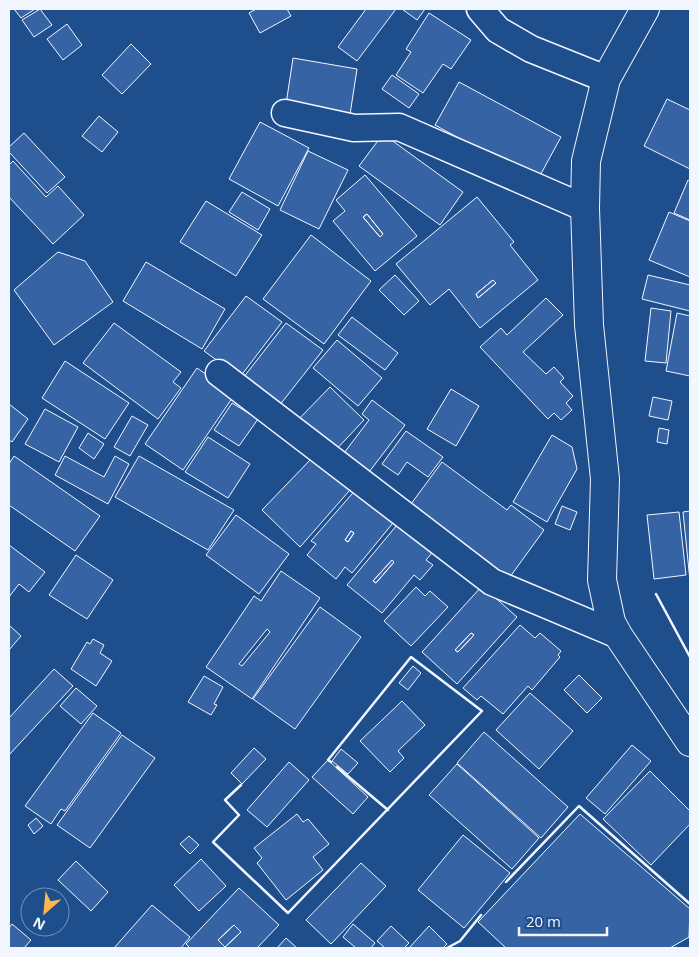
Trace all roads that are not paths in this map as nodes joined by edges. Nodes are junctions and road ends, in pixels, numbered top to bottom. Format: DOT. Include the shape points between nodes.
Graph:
graph roads {
  1 [pos="480,9"];
  2 [pos="645,9"];
  3 [pos="606,79"];
  4 [pos="285,113"];
  5 [pos="585,208"];
  6 [pos="220,373"];
  7 [pos="618,635"];
  8 [pos="690,742"];
  1 -- 3 [label="street" via="498,30 531,49"];
  2 -- 3 [label="main road"];
  3 -- 5 [label="main road" via="586,161"];
  4 -- 5 [label="street" via="354,128 399,127"];
  5 -- 7 [label="main road" via="589,325 605,479 602,580"];
  6 -- 7 [label="street" via="492,582"];
  7 -- 8 [label="main road"];
}
